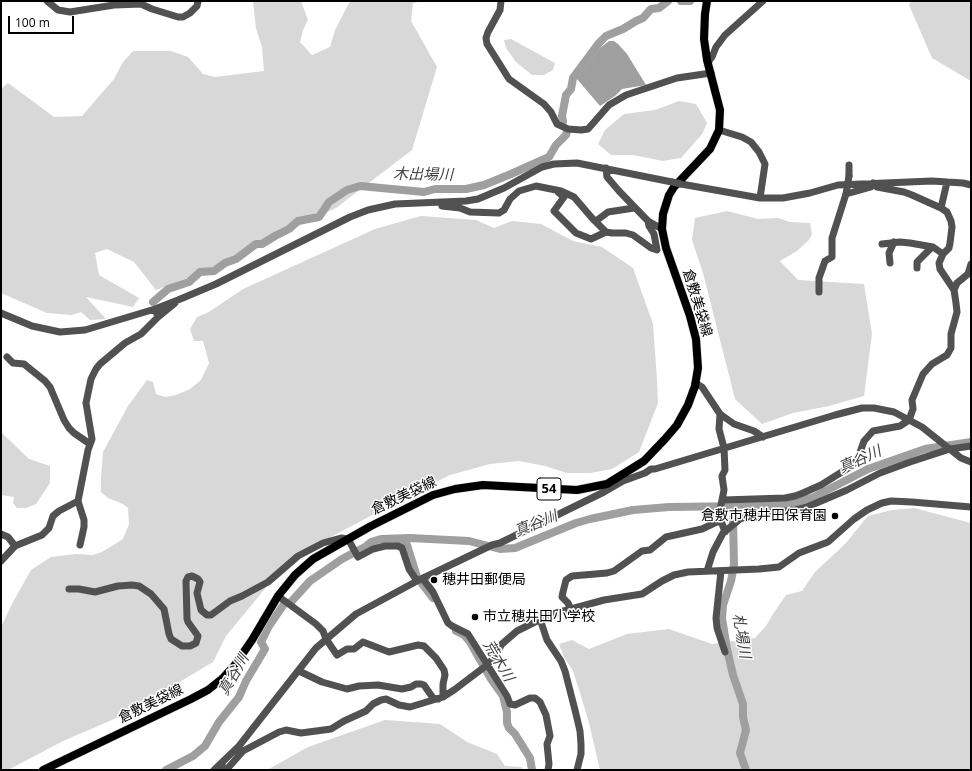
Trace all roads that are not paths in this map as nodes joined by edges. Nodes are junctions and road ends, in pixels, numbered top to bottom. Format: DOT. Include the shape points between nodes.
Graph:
graph roads {
  1 [pos="47,1"];
  2 [pos="198,1"];
  3 [pos="501,1"];
  4 [pos="707,1"];
  5 [pos="763,1"];
  6 [pos="707,60"];
  7 [pos="711,73"];
  8 [pos="719,130"];
  9 [pos="849,165"];
  10 [pos="606,168"];
  11 [pos="947,182"];
  12 [pos="874,183"];
  13 [pos="971,185"];
  14 [pos="557,191"];
  15 [pos="846,194"];
  16 [pos="760,198"];
  17 [pos="409,203"];
  18 [pos="634,208"];
  19 [pos="941,208"];
  20 [pos="596,221"];
  21 [pos="648,221"];
  22 [pos="662,229"];
  23 [pos="606,232"];
  24 [pos="894,242"];
  25 [pos="882,244"];
  26 [pos="932,247"];
  27 [pos="943,254"];
  28 [pos="890,263"];
  29 [pos="971,264"];
  30 [pos="917,268"];
  31 [pos="954,290"];
  32 [pos="820,292"];
  33 [pos="178,300"];
  34 [pos="155,309"];
  35 [pos="1,313"];
  36 [pos="158,318"];
  37 [pos="7,357"];
  38 [pos="695,383"];
  39 [pos="720,414"];
  40 [pos="909,420"];
  41 [pos="763,437"];
  42 [pos="90,444"];
  43 [pos="971,446"];
  44 [pos="724,448"];
  45 [pos="949,448"];
  46 [pos="644,461"];
  47 [pos="971,462"];
  48 [pos="651,469"];
  49 [pos="723,500"];
  50 [pos="78,502"];
  51 [pos="971,507"];
  52 [pos="721,520"];
  53 [pos="725,532"];
  54 [pos="1,534"];
  55 [pos="350,541"];
  56 [pos="80,545"];
  57 [pos="15,546"];
  58 [pos="1,561"];
  59 [pos="707,571"];
  60 [pos="721,571"];
  61 [pos="420,580"];
  62 [pos="69,590"];
  63 [pos="280,598"];
  64 [pos="571,610"];
  65 [pos="540,619"];
  66 [pos="326,639"];
  67 [pos="725,652"];
  68 [pos="485,666"];
  69 [pos="299,671"];
  70 [pos="441,698"];
  71 [pos="217,768"];
  72 [pos="43,770"];
  73 [pos="548,770"];
  74 [pos="577,770"];
  1 -- 2 [label="street" via="58,10 70,12 114,4 141,4 178,17 190,13"];
  3 -- 7 [label="street" via="500,10 486,38 487,44 509,79 544,104 557,124 568,129 588,129 609,106 626,95 677,78"];
  4 -- 6 [label="main road, 倉敷美袋線 / 54" via="704,26"];
  5 -- 6 [label="street" via="725,35 712,57"];
  6 -- 7 [label="main road, 倉敷美袋線 / 54"];
  7 -- 8 [label="main road, 倉敷美袋線 / 54" via="720,110"];
  8 -- 16 [label="street" via="742,137 760,152 765,164"];
  8 -- 22 [label="main road, 倉敷美袋線 / 54" via="710,149 669,194"];
  9 -- 15 [label="street, bridge"];
  10 -- 16 [label="street, bridge"];
  10 -- 17 [label="street" via="577,163 554,164 542,167 478,199"];
  10 -- 18 [label="street" via="610,182"];
  11 -- 12 [label="street"];
  11 -- 13 [label="street"];
  11 -- 19 [label="street"];
  12 -- 15 [label="street"];
  12 -- 16 [label="street" via="838,185 783,198"];
  12 -- 19 [label="street" via="877,187 904,192"];
  14 -- 17 [label="street" via="536,186 519,191 499,213 470,212 449,206"];
  14 -- 20 [label="street" via="574,197"];
  14 -- 23 [label="street" via="564,197 554,211 576,233 591,239"];
  15 -- 32 [label="street" via="832,238 832,257 824,261 819,278"];
  17 -- 33 [label="street" via="379,207 350,217 216,284"];
  18 -- 20 [label="street" via="608,212"];
  18 -- 21 [label="street"];
  19 -- 27 [label="street" via="946,212 952,227 949,248"];
  20 -- 23 [label="street"];
  21 -- 22 [label="street"];
  21 -- 23 [label="street" via="657,250 650,248 633,235"];
  22 -- 38 [label="main road, 倉敷美袋線 / 54" via="696,339 698,368"];
  24 -- 25 [label="street"];
  24 -- 26 [label="street"];
  24 -- 28 [label="street" via="889,253"];
  26 -- 27 [label="street"];
  26 -- 30 [label="street" via="917,262"];
  27 -- 31 [label="street" via="940,269"];
  29 -- 31 [label="street" via="968,274 957,283"];
  31 -- 40 [label="street" via="957,312 951,334 951,348 947,355 932,364 923,374 912,400 913,409"];
  33 -- 34 [label="street"];
  33 -- 36 [label="street"];
  34 -- 35 [label="street" via="85,330 60,332 32,326"];
  34 -- 36 [label="street"];
  36 -- 42 [label="street" via="96,369 86,403 92,438"];
  37 -- 42 [label="street" via="13,362 24,364 45,381 69,428"];
  38 -- 39 [label="street" via="702,387"];
  38 -- 46 [label="main road, 倉敷美袋線 / 54" via="688,405 677,425"];
  39 -- 41 [label="street" via="734,424"];
  39 -- 44 [label="street" via="719,429"];
  40 -- 41 [label="street" via="894,412 862,408"];
  40 -- 45 [label="street"];
  40 -- 49 [label="street" via="900,426 872,431 864,440 853,465 803,493 785,498"];
  41 -- 44 [label="street"];
  42 -- 50 [label="street"];
  43 -- 45 [label="street"];
  44 -- 48 [label="street"];
  44 -- 49 [label="street"];
  45 -- 47 [label="street"];
  45 -- 53 [label="street" via="880,473 807,507 755,514 740,519"];
  46 -- 48 [label="street"];
  46 -- 55 [label="main road, 倉敷美袋線 / 54" via="607,484 577,490 483,485 455,489 433,495"];
  48 -- 61 [label="street"];
  49 -- 52 [label="street" via="719,515"];
  50 -- 56 [label="street" via="84,520"];
  50 -- 57 [label="street" via="53,516 49,528 42,535"];
  51 -- 60 [label="street" via="891,501 882,503 854,519 828,542 799,553 779,567"];
  52 -- 53 [label="street"];
  52 -- 64 [label="street" via="702,529 666,536 650,550 642,551 607,573 572,576 566,580 562,592 562,597 568,602"];
  53 -- 59 [label="street" via="713,552"];
  54 -- 57 [label="street" via="8,537"];
  55 -- 61 [label="street" via="358,557 386,546 402,548 409,569"];
  55 -- 62 [label="street" via="341,538 311,549 298,556 268,582 230,601 211,615 201,610 197,593 198,579 188,577 187,618 198,636 196,642 190,646 182,646 171,639 164,609 151,594 139,586 118,586 95,592"];
  55 -- 63 [label="main road, 倉敷美袋線 / 54" via="313,559 295,575"];
  57 -- 58 [label="street"];
  59 -- 60 [label="street"];
  59 -- 64 [label="street" via="674,575 642,594 604,600"];
  60 -- 67 [label="street" via="716,628"];
  61 -- 66 [label="street" via="356,614"];
  61 -- 68 [label="street" via="433,592 448,623 468,634"];
  63 -- 66 [label="street" via="316,624"];
  63 -- 72 [label="main road, 倉敷美袋線 / 54" via="234,666 208,690"];
  64 -- 65 [label="street"];
  65 -- 68 [label="street" via="517,631 502,644 493,659"];
  65 -- 74 [label="street" via="547,640 565,671 575,710 580,731 581,754"];
  66 -- 69 [label="street"];
  66 -- 70 [label="street" via="337,654 354,649 363,642 389,652 424,646 444,670"];
  68 -- 70 [label="street"];
  68 -- 73 [label="street" via="510,704 515,705 535,698 542,707 550,736 547,744"];
  69 -- 70 [label="street" via="322,682 347,689 378,685 402,689 421,684 433,698"];
  69 -- 71 [label="street" via="239,746"];
  70 -- 71 [label="street" via="410,707 381,700 366,711 331,728 301,733 286,730 279,732 243,751 228,768"];
}
